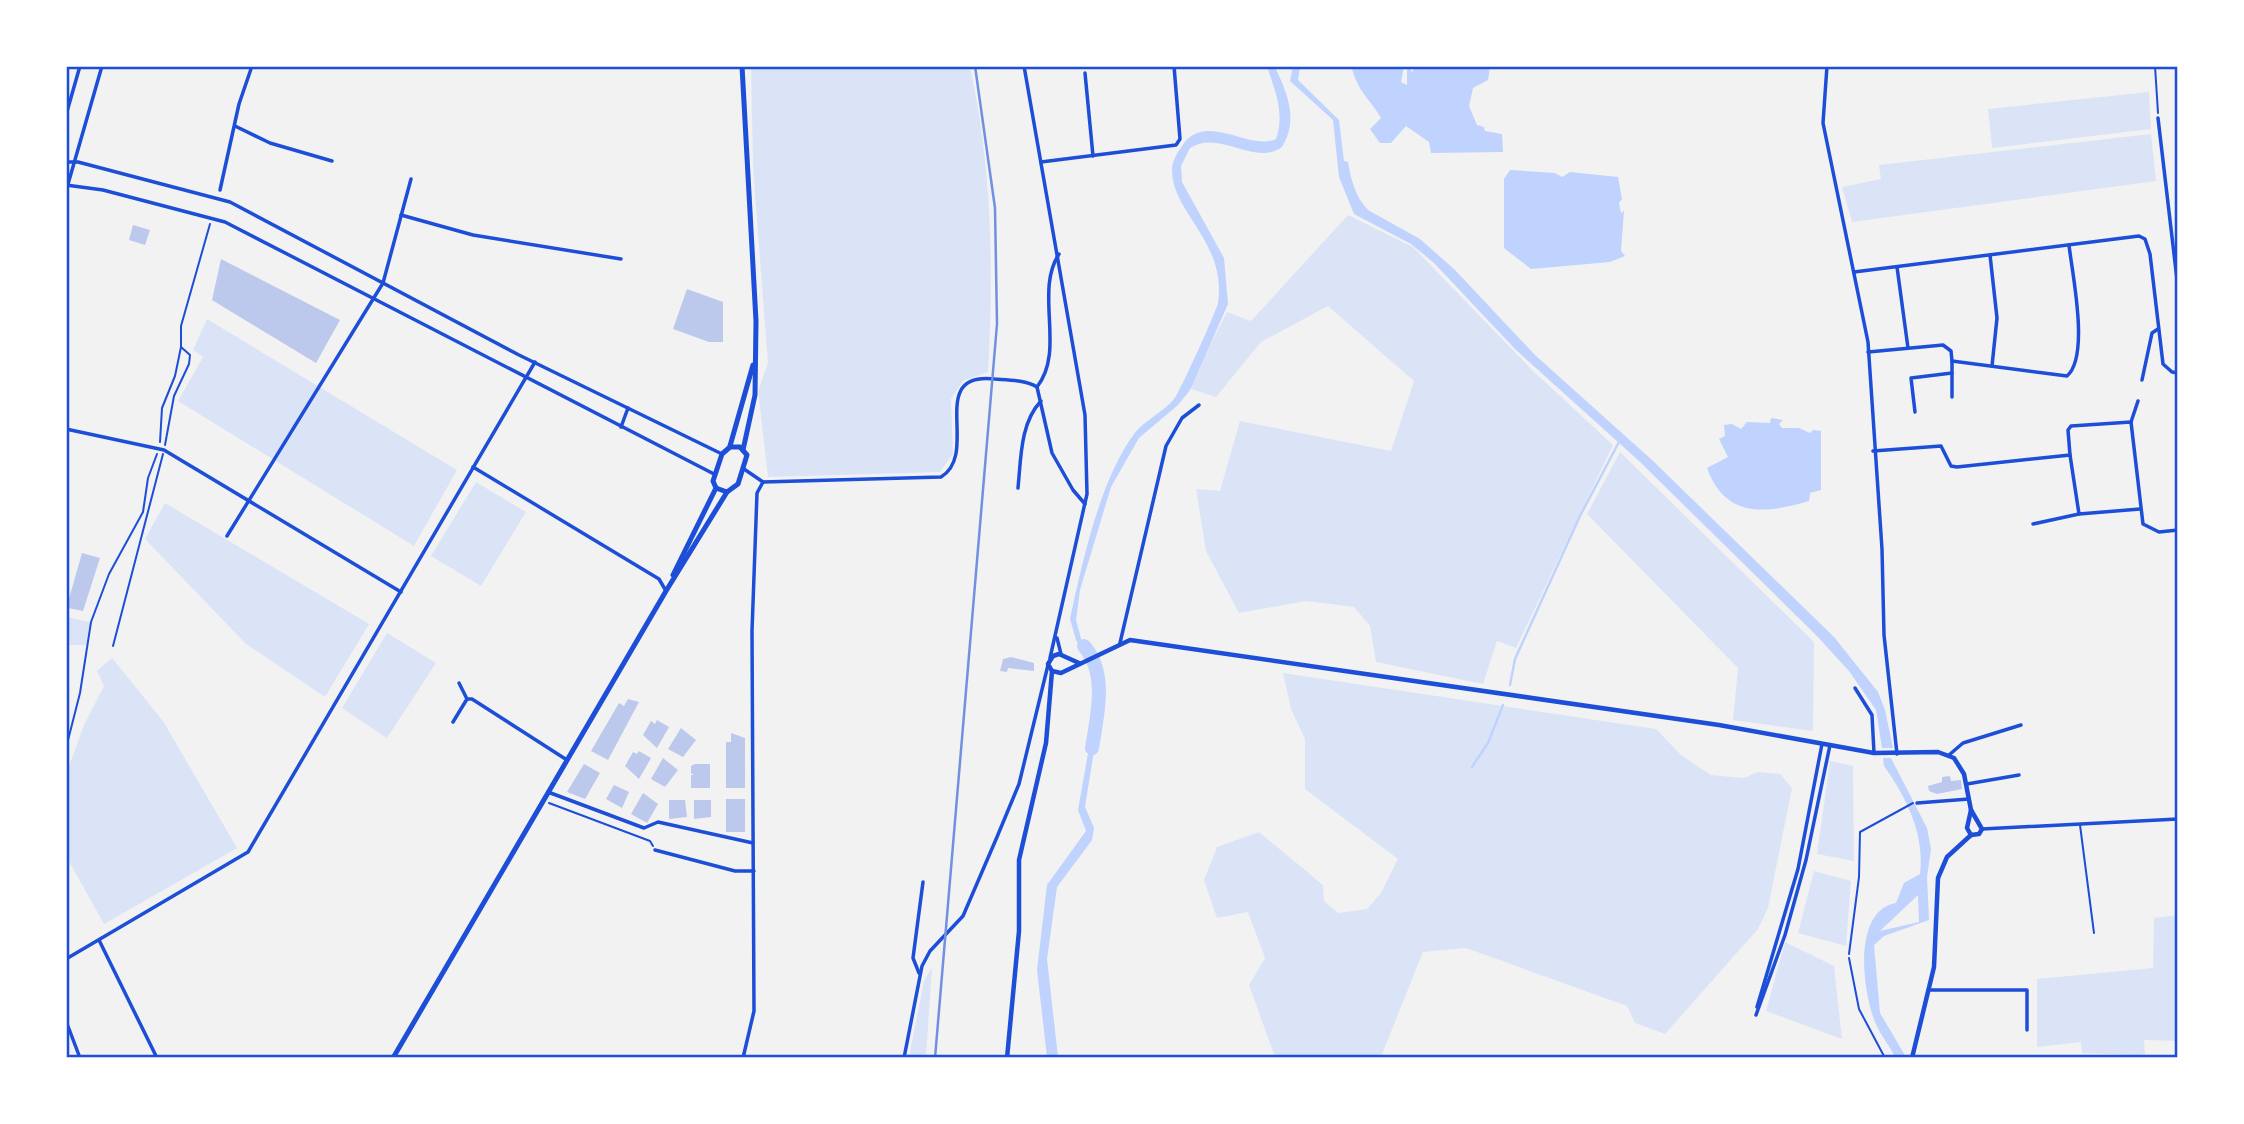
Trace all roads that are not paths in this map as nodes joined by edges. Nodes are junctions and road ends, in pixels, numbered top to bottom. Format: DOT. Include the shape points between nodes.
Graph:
graph roads {
  1 [pos="80,66"];
  2 [pos="102,66"];
  3 [pos="252,66"];
  4 [pos="742,66"];
  5 [pos="1024,66"];
  6 [pos="1174,66"];
  7 [pos="1827,66"];
  8 [pos="1085,73"];
  9 [pos="66,115"];
  10 [pos="2158,118"];
  11 [pos="235,126"];
  12 [pos="1094,156"];
  13 [pos="75,161"];
  14 [pos="332,161"];
  15 [pos="66,162"];
  16 [pos="1041,162"];
  17 [pos="411,179"];
  18 [pos="67,185"];
  19 [pos="220,190"];
  20 [pos="66,191"];
  21 [pos="401,215"];
  22 [pos="2069,245"];
  23 [pos="1059,253"];
  24 [pos="1990,255"];
  25 [pos="621,259"];
  26 [pos="1897,267"];
  27 [pos="1854,272"];
  28 [pos="383,283"];
  29 [pos="2178,288"];
  30 [pos="373,299"];
  31 [pos="2158,329"];
  32 [pos="1908,348"];
  33 [pos="1868,352"];
  34 [pos="756,355"];
  35 [pos="1952,361"];
  36 [pos="535,362"];
  37 [pos="1992,366"];
  38 [pos="1952,373"];
  39 [pos="2178,373"];
  40 [pos="526,379"];
  41 [pos="2142,380"];
  42 [pos="1037,387"];
  43 [pos="1952,397"];
  44 [pos="1041,401"];
  45 [pos="2138,401"];
  46 [pos="1199,405"];
  47 [pos="628,408"];
  48 [pos="1915,412"];
  49 [pos="2131,422"];
  50 [pos="621,427"];
  51 [pos="66,429"];
  52 [pos="730,447"];
  53 [pos="743,450"];
  54 [pos="1874,451"];
  55 [pos="722,454"];
  56 [pos="2070,455"];
  57 [pos="473,467"];
  58 [pos="744,469"];
  59 [pos="714,474"];
  60 [pos="762,482"];
  61 [pos="716,488"];
  62 [pos="1018,488"];
  63 [pos="727,492"];
  64 [pos="250,501"];
  65 [pos="1085,504"];
  66 [pos="2140,509"];
  67 [pos="2079,514"];
  68 [pos="2033,524"];
  69 [pos="2178,530"];
  70 [pos="227,536"];
  71 [pos="666,591"];
  72 [pos="401,592"];
  73 [pos="1057,632"];
  74 [pos="1120,643"];
  75 [pos="1064,657"];
  76 [pos="1049,661"];
  77 [pos="1082,661"];
  78 [pos="1065,670"];
  79 [pos="1052,671"];
  80 [pos="1058,674"];
  81 [pos="459,683"];
  82 [pos="1050,684"];
  83 [pos="1855,688"];
  84 [pos="1041,695"];
  85 [pos="467,699"];
  86 [pos="453,722"];
  87 [pos="2021,725"];
  88 [pos="1822,744"];
  89 [pos="1830,745"];
  90 [pos="1874,752"];
  91 [pos="1895,753"];
  92 [pos="1949,755"];
  93 [pos="567,760"];
  94 [pos="2019,775"];
  95 [pos="1967,783"];
  96 [pos="548,792"];
  97 [pos="1969,799"];
  98 [pos="1917,803"];
  99 [pos="1970,810"];
  100 [pos="2178,819"];
  101 [pos="1979,822"];
  102 [pos="1969,823"];
  103 [pos="2080,824"];
  104 [pos="1982,829"];
  105 [pos="1970,835"];
  106 [pos="754,844"];
  107 [pos="655,850"];
  108 [pos="754,871"];
  109 [pos="923,882"];
  110 [pos="2094,933"];
  111 [pos="99,940"];
  112 [pos="1849,958"];
  113 [pos="66,959"];
  114 [pos="919,973"];
  115 [pos="1928,990"];
  116 [pos="66,1021"];
  117 [pos="2027,1030"];
  118 [pos="80,1058"];
  119 [pos="157,1058"];
  120 [pos="393,1058"];
  121 [pos="743,1058"];
  122 [pos="904,1058"];
  123 [pos="1007,1058"];
  124 [pos="1885,1058"];
  125 [pos="1912,1058"];
  1 -- 9 [label="street"];
  2 -- 13 [label="street"];
  3 -- 11 [label="street"];
  4 -- 34 [label="main road"];
  5 -- 16 [label="street"];
  6 -- 12 [label="street" via="1180,139 1176,145"];
  7 -- 27 [label="street" via="1823,123"];
  8 -- 12 [label="street"];
  10 -- 29 [label="street"];
  11 -- 14 [label="street"];
  11 -- 19 [label="street"];
  12 -- 16 [label="street"];
  13 -- 15 [label="street"];
  13 -- 18 [label="street"];
  13 -- 28 [label="street" via="230,202"];
  16 -- 23 [label="street"];
  17 -- 21 [label="street"];
  18 -- 20 [label="street"];
  18 -- 30 [label="street" via="225,222"];
  21 -- 25 [label="street" via="472,235"];
  21 -- 28 [label="street"];
  22 -- 24 [label="street"];
  22 -- 31 [label="street" via="2145,239"];
  22 -- 37 [label="street" via="2080,328 2071,373"];
  23 -- 42 [label="street" via="1051,276 1048,369"];
  23 -- 65 [label="street" via="1085,415"];
  24 -- 26 [label="street"];
  24 -- 37 [label="street" via="1997,318"];
  26 -- 27 [label="street"];
  26 -- 32 [label="street"];
  27 -- 33 [label="street"];
  28 -- 30 [label="street"];
  28 -- 36 [label="street"];
  30 -- 40 [label="street"];
  30 -- 64 [label="street"];
  31 -- 39 [label="street" via="2163,364"];
  31 -- 41 [label="street" via="2152,333"];
  32 -- 33 [label="street"];
  32 -- 35 [label="street" via="1943,345 1951,351"];
  33 -- 54 [label="street"];
  34 -- 52 [label="main road"];
  34 -- 53 [label="main road" via="755,395"];
  35 -- 37 [label="street"];
  35 -- 38 [label="street"];
  36 -- 40 [label="street"];
  36 -- 47 [label="street"];
  38 -- 43 [label="street"];
  38 -- 48 [label="street" via="1911,378"];
  40 -- 50 [label="street"];
  40 -- 57 [label="street"];
  42 -- 44 [label="street"];
  42 -- 60 [label="street" via="988,378 969,382 958,394 956,459 941,477"];
  44 -- 62 [label="street" via="1023,440"];
  44 -- 65 [label="street" via="1053,457"];
  45 -- 49 [label="street"];
  46 -- 74 [label="street" via="1182,418 1166,446"];
  47 -- 50 [label="street"];
  47 -- 55 [label="street"];
  49 -- 56 [label="street" via="2071,426"];
  49 -- 66 [label="street"];
  50 -- 59 [label="street"];
  51 -- 64 [label="street" via="161,450"];
  52 -- 53 [label="main road"];
  52 -- 55 [label="main road"];
  53 -- 58 [label="main road" via="747,456"];
  54 -- 56 [label="street" via="1941,446 1951,466 1957,467"];
  54 -- 91 [label="street"];
  55 -- 59 [label="main road"];
  56 -- 67 [label="street"];
  57 -- 71 [label="street" via="659,579"];
  57 -- 72 [label="street"];
  58 -- 60 [label="street"];
  58 -- 63 [label="main road" via="738,484"];
  59 -- 61 [label="main road"];
  60 -- 106 [label="street" via="757,493 753,561"];
  61 -- 63 [label="main road"];
  61 -- 71 [label="main road"];
  63 -- 71 [label="main road"];
  64 -- 70 [label="street"];
  64 -- 72 [label="street"];
  65 -- 73 [label="street"];
  66 -- 67 [label="street"];
  66 -- 69 [label="street" via="2143,524 2150,530"];
  67 -- 68 [label="street"];
  71 -- 93 [label="main road"];
  72 -- 111 [label="street" via="248,852"];
  73 -- 75 [label="street"];
  73 -- 76 [label="street"];
  74 -- 77 [label="street"];
  74 -- 88 [label="street" via="1138,640 1503,692"];
  75 -- 76 [label="street"];
  75 -- 77 [label="street"];
  75 -- 78 [label="street"];
  76 -- 79 [label="street"];
  76 -- 84 [label="street"];
  77 -- 78 [label="street"];
  78 -- 80 [label="street"];
  79 -- 80 [label="street"];
  79 -- 82 [label="street"];
  80 -- 82 [label="street"];
  81 -- 85 [label="street"];
  82 -- 84 [label="street"];
  82 -- 123 [label="street" via="1046,743 1019,860 1019,931"];
  83 -- 90 [label="street" via="1872,715"];
  84 -- 114 [label="street" via="1019,784 967,909 930,951"];
  85 -- 86 [label="street"];
  85 -- 93 [label="street"];
  87 -- 92 [label="street" via="1963,743"];
  88 -- 89 [label="street"];
  88 -- 89 [label="street" via="1797,869 1756,1014 1806,860"];
  89 -- 90 [label="street"];
  90 -- 91 [label="street"];
  91 -- 92 [label="street"];
  92 -- 95 [label="street"];
  93 -- 96 [label="main road"];
  94 -- 95 [label="street"];
  95 -- 97 [label="street"];
  96 -- 106 [label="street" via="644,828 658,822"];
  96 -- 120 [label="main road"];
  97 -- 98 [label="street"];
  97 -- 99 [label="street"];
  99 -- 101 [label="street"];
  99 -- 102 [label="street"];
  100 -- 103 [label="street"];
  101 -- 102 [label="street"];
  101 -- 104 [label="street"];
  102 -- 105 [label="street"];
  103 -- 104 [label="street"];
  103 -- 110 [label="lane"];
  104 -- 105 [label="street"];
  105 -- 115 [label="street" via="1947,857 1938,878 1934,967"];
  106 -- 108 [label="street"];
  107 -- 108 [label="street" via="735,871"];
  108 -- 121 [label="street" via="754,1011"];
  109 -- 114 [label="street" via="914,958"];
  111 -- 113 [label="street"];
  111 -- 119 [label="street"];
  112 -- 124 [label="lane" via="1859,1009"];
  114 -- 122 [label="street"];
  115 -- 117 [label="street" via="2026,990"];
  115 -- 125 [label="street"];
  116 -- 118 [label="street"];
}
